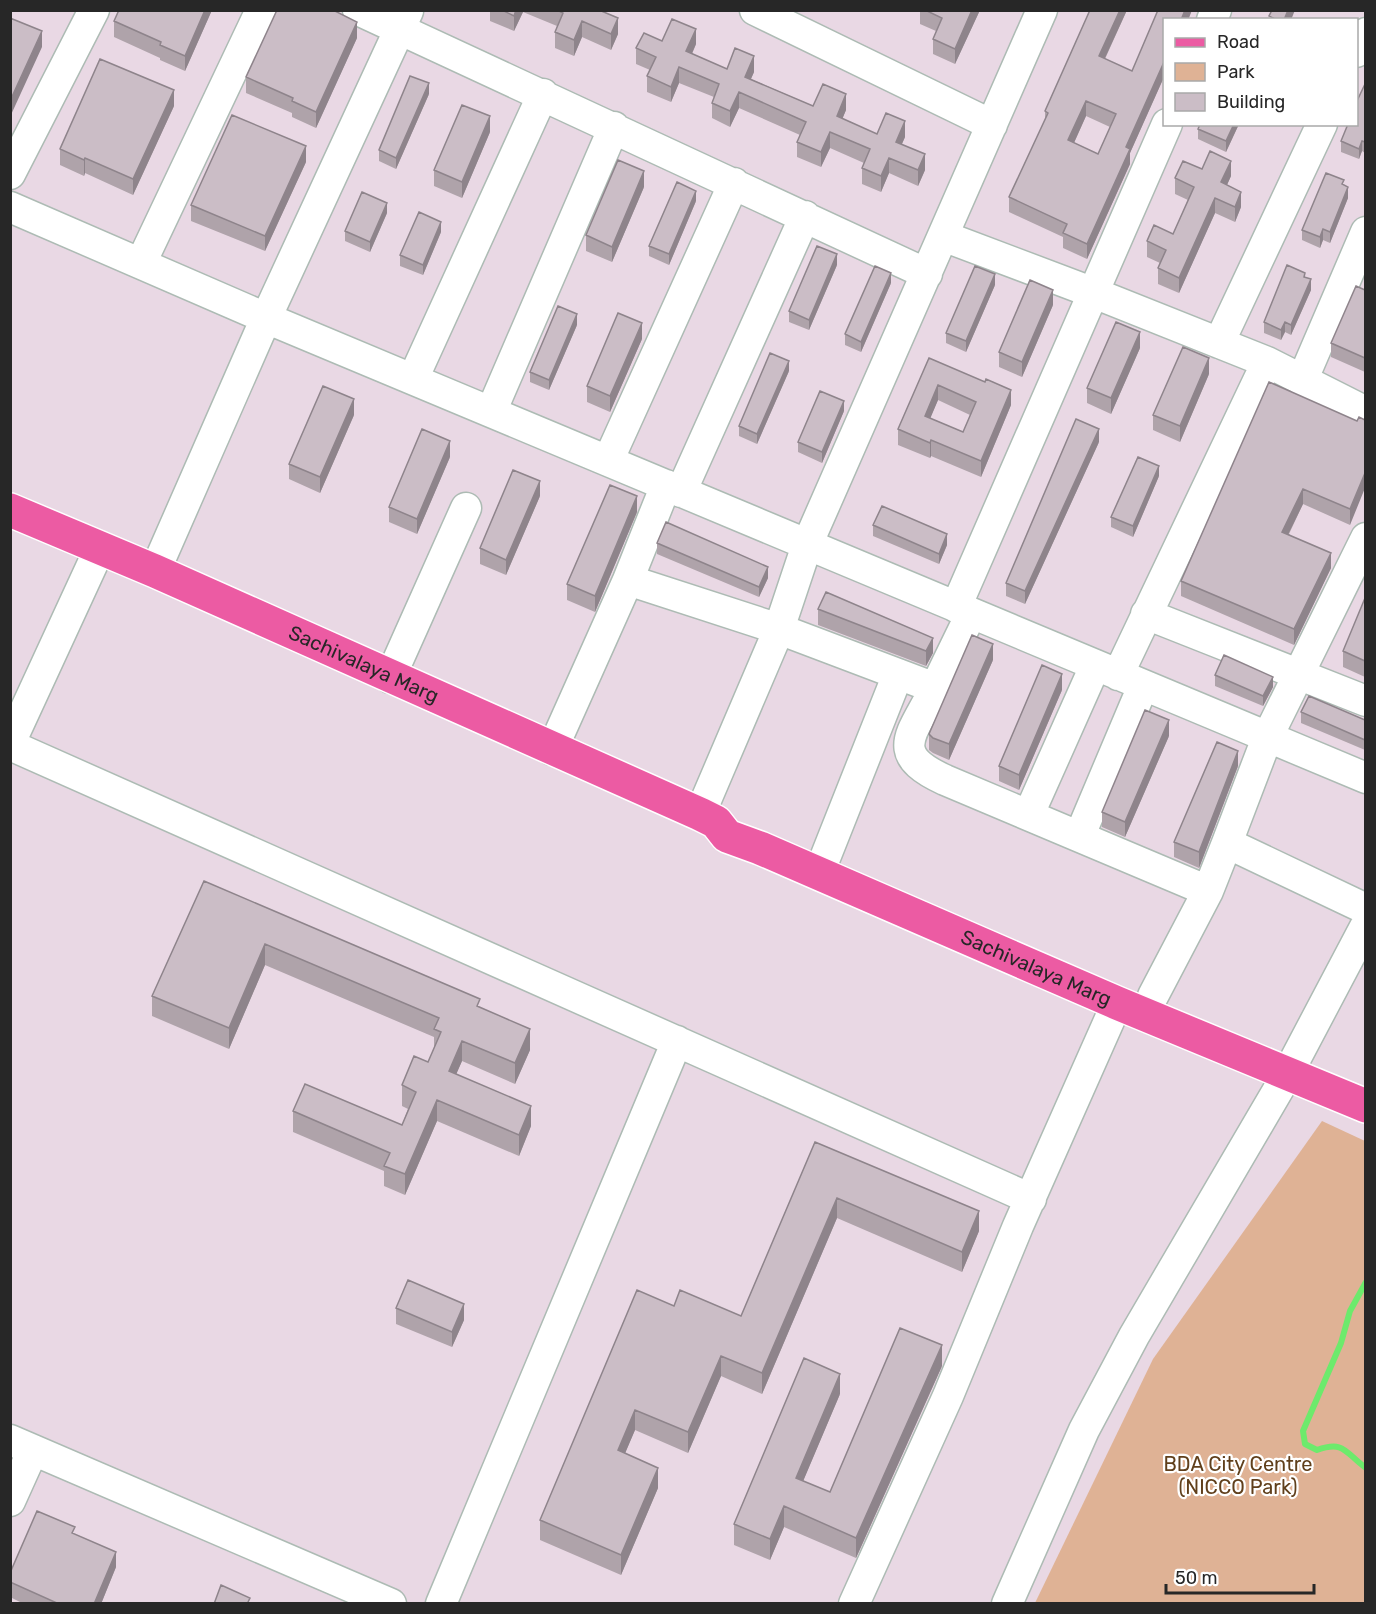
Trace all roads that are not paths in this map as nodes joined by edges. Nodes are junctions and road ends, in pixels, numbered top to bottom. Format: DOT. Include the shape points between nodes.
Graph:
graph roads {
  1 [pos="94,10"];
  2 [pos="261,10"];
  3 [pos="358,10"];
  4 [pos="755,10"];
  5 [pos="1042,10"];
  6 [pos="404,19"];
  7 [pos="805,22"];
  8 [pos="1365,33"];
  9 [pos="1358,48"];
  10 [pos="543,94"];
  11 [pos="992,125"];
  12 [pos="1166,126"];
  13 [pos="1321,126"];
  14 [pos="614,127"];
  15 [pos="10,174"];
  16 [pos="734,183"];
  17 [pos="10,207"];
  18 [pos="805,216"];
  19 [pos="1365,232"];
  20 [pos="943,236"];
  21 [pos="141,263"];
  22 [pos="927,274"];
  23 [pos="1094,292"];
  24 [pos="266,318"];
  25 [pos="1219,343"];
  26 [pos="1267,362"];
  27 [pos="413,379"];
  28 [pos="1302,381"];
  29 [pos="491,412"];
  30 [pos="1365,412"];
  31 [pos="608,461"];
  32 [pos="673,489"];
  33 [pos="466,508"];
  34 [pos="10,510"];
  35 [pos="1365,538"];
  36 [pos="807,545"];
  37 [pos="99,550"];
  38 [pos="155,571"];
  39 [pos="628,580"];
  40 [pos="963,610"];
  41 [pos="1146,614"];
  42 [pos="779,629"];
  43 [pos="1299,673"];
  44 [pos="898,674"];
  45 [pos="1119,676"];
  46 [pos="390,678"];
  47 [pos="935,688"];
  48 [pos="1365,701"];
  49 [pos="1267,738"];
  50 [pos="10,744"];
  51 [pos="552,750"];
  52 [pos="1365,778"];
  53 [pos="1029,814"];
  54 [pos="708,818"];
  55 [pos="1080,835"];
  56 [pos="1227,843"];
  57 [pos="825,858"];
  58 [pos="1208,891"];
  59 [pos="1365,909"];
  60 [pos="1365,925"];
  61 [pos="1153,996"];
  62 [pos="1117,1003"];
  63 [pos="677,1041"];
  64 [pos="1292,1064"];
  65 [pos="1365,1085"];
  66 [pos="1365,1106"];
  67 [pos="1031,1198"];
  68 [pos="22,1445"];
  69 [pos="10,1501"];
  70 [pos="391,1604"];
  71 [pos="441,1604"];
  72 [pos="854,1604"];
  73 [pos="1007,1604"];
  1 -- 15 [label="street"];
  2 -- 21 [label="street"];
  3 -- 6 [label="street"];
  4 -- 7 [label="street"];
  5 -- 11 [label="street"];
  6 -- 10 [label="street"];
  6 -- 24 [label="street"];
  7 -- 11 [label="street"];
  8 -- 9 [label="street"];
  10 -- 14 [label="street"];
  10 -- 27 [label="street"];
  11 -- 20 [label="street"];
  12 -- 23 [label="street"];
  13 -- 25 [label="street"];
  14 -- 16 [label="street"];
  14 -- 29 [label="street"];
  16 -- 18 [label="street"];
  16 -- 31 [label="street"];
  17 -- 21 [label="street"];
  18 -- 22 [label="street"];
  18 -- 32 [label="street"];
  19 -- 28 [label="street"];
  20 -- 22 [label="street"];
  20 -- 23 [label="street"];
  21 -- 24 [label="street"];
  22 -- 36 [label="street"];
  23 -- 25 [label="street"];
  23 -- 40 [label="street"];
  24 -- 27 [label="street"];
  24 -- 38 [label="street"];
  25 -- 26 [label="street"];
  26 -- 28 [label="street"];
  26 -- 41 [label="street"];
  27 -- 29 [label="street"];
  28 -- 30 [label="street"];
  29 -- 31 [label="street"];
  31 -- 32 [label="street"];
  32 -- 36 [label="street"];
  32 -- 39 [label="street"];
  33 -- 46 [label="street"];
  34 -- 37 [label="main road, Sachivalaya Marg"];
  35 -- 43 [label="street"];
  36 -- 40 [label="street"];
  36 -- 42 [label="street"];
  37 -- 38 [label="main road, Sachivalaya Marg"];
  37 -- 50 [label="street"];
  38 -- 46 [label="main road, Sachivalaya Marg"];
  39 -- 42 [label="street"];
  39 -- 51 [label="street"];
  40 -- 45 [label="street"];
  40 -- 47 [label="street"];
  41 -- 43 [label="street"];
  41 -- 45 [label="street"];
  42 -- 44 [label="street"];
  42 -- 54 [label="street"];
  43 -- 48 [label="street"];
  43 -- 49 [label="street"];
  44 -- 47 [label="street"];
  44 -- 57 [label="street"];
  45 -- 49 [label="street"];
  45 -- 53 [label="street"];
  45 -- 55 [label="street"];
  46 -- 51 [label="main road, Sachivalaya Marg"];
  47 -- 53 [label="street" via="909,742 908,753 916,764"];
  49 -- 52 [label="street"];
  49 -- 56 [label="street"];
  50 -- 63 [label="street"];
  51 -- 54 [label="main road, Sachivalaya Marg"];
  53 -- 55 [label="street"];
  54 -- 57 [label="main road, Sachivalaya Marg" via="734,816"];
  54 -- 62 [label="main road, Sachivalaya Marg" via="727,836"];
  55 -- 58 [label="street"];
  56 -- 58 [label="street"];
  56 -- 59 [label="street"];
  57 -- 61 [label="main road, Sachivalaya Marg"];
  58 -- 61 [label="street"];
  60 -- 64 [label="street"];
  61 -- 64 [label="main road, Sachivalaya Marg"];
  62 -- 64 [label="main road, Sachivalaya Marg"];
  62 -- 67 [label="street"];
  63 -- 67 [label="street"];
  63 -- 71 [label="street"];
  64 -- 65 [label="main road, Sachivalaya Marg"];
  64 -- 66 [label="main road, Sachivalaya Marg"];
  64 -- 73 [label="street" via="1208,1204 1084,1430"];
  67 -- 72 [label="street" via="948,1396"];
  68 -- 69 [label="street"];
  68 -- 70 [label="street"];
}
